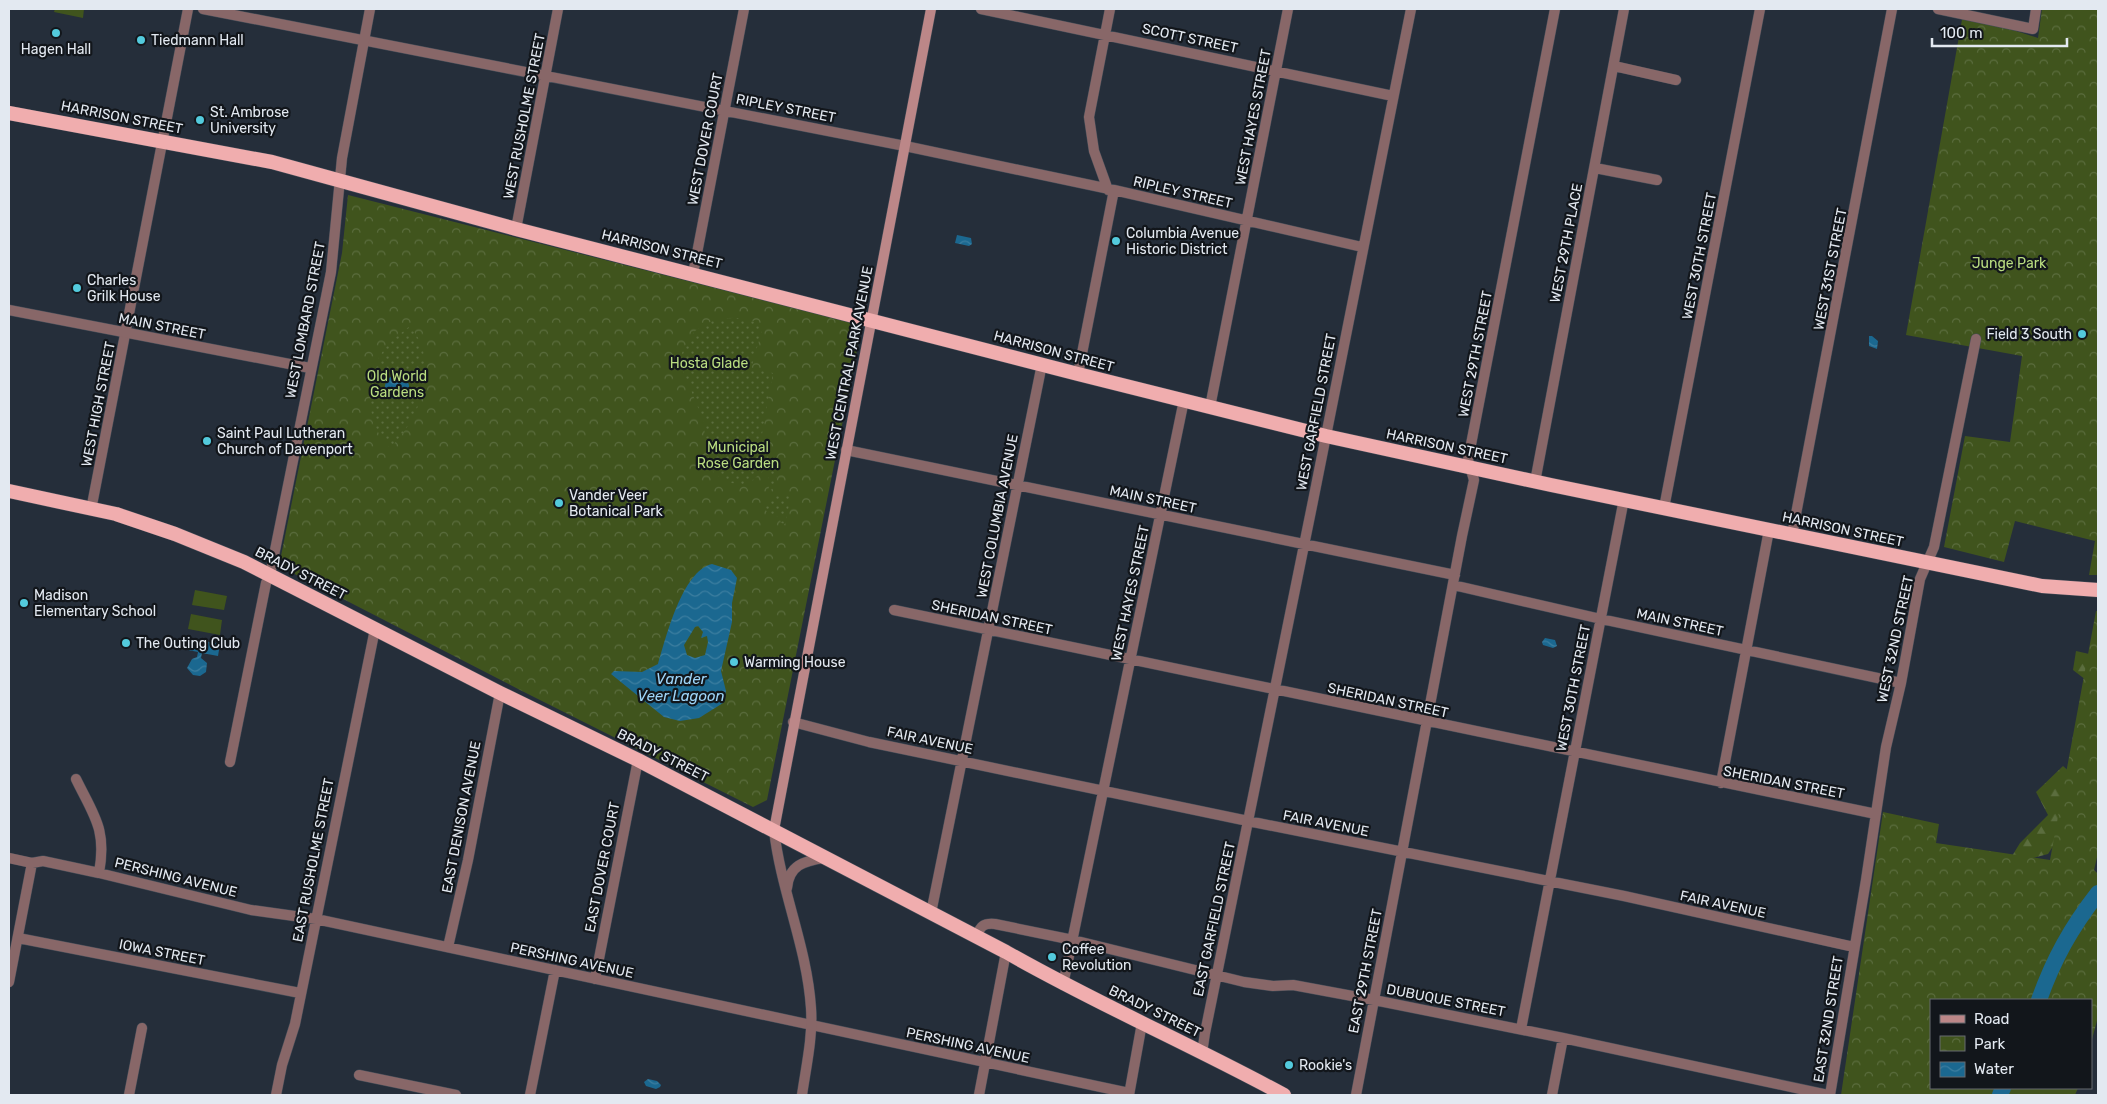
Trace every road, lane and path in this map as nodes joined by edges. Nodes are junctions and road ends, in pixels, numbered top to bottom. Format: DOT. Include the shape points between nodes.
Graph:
graph roads {
  1 [pos="188,9"];
  2 [pos="202,9"];
  3 [pos="370,9"];
  4 [pos="558,9"];
  5 [pos="744,9"];
  6 [pos="931,9"];
  7 [pos="981,9"];
  8 [pos="1110,9"];
  9 [pos="1288,9"];
  10 [pos="1410,9"];
  11 [pos="1555,9"];
  12 [pos="1624,9"];
  13 [pos="1760,9"];
  14 [pos="1892,9"];
  15 [pos="1938,9"];
  16 [pos="2036,9"];
  17 [pos="1105,34"];
  18 [pos="363,40"];
  19 [pos="1614,66"];
  20 [pos="1276,70"];
  21 [pos="545,76"];
  22 [pos="1676,80"];
  23 [pos="1392,96"];
  24 [pos="724,110"];
  25 [pos="9,113"];
  26 [pos="163,142"];
  27 [pos="905,146"];
  28 [pos="1595,168"];
  29 [pos="340,180"];
  30 [pos="1658,180"];
  31 [pos="1111,190"];
  32 [pos="1246,221"];
  33 [pos="516,229"];
  34 [pos="1362,247"];
  35 [pos="693,274"];
  36 [pos="9,310"];
  37 [pos="873,320"];
  38 [pos="126,333"];
  39 [pos="1976,339"];
  40 [pos="1042,364"];
  41 [pos="310,368"];
  42 [pos="1078,374"];
  43 [pos="1184,400"];
  44 [pos="1210,407"];
  45 [pos="1326,436"];
  46 [pos="846,450"];
  47 [pos="1470,467"];
  48 [pos="1535,482"];
  49 [pos="1017,485"];
  50 [pos="9,491"];
  51 [pos="1624,499"];
  52 [pos="1664,508"];
  53 [pos="91,510"];
  54 [pos="1160,514"];
  55 [pos="1769,530"];
  56 [pos="1792,535"];
  57 [pos="1304,544"];
  58 [pos="1927,563"];
  59 [pos="270,575"];
  60 [pos="1454,580"];
  61 [pos="2098,590"];
  62 [pos="894,610"];
  63 [pos="1601,619"];
  64 [pos="375,629"];
  65 [pos="988,630"];
  66 [pos="1746,650"];
  67 [pos="1130,660"];
  68 [pos="1900,684"];
  69 [pos="1274,690"];
  70 [pos="500,693"];
  71 [pos="793,722"];
  72 [pos="1427,722"];
  73 [pos="1575,753"];
  74 [pos="638,760"];
  75 [pos="962,761"];
  76 [pos="230,762"];
  77 [pos="76,779"];
  78 [pos="1721,783"];
  79 [pos="1103,791"];
  80 [pos="1876,814"];
  81 [pos="1248,821"];
  82 [pos="774,830"];
  83 [pos="1402,852"];
  84 [pos="9,858"];
  85 [pos="824,858"];
  86 [pos="32,863"];
  87 [pos="99,873"];
  88 [pos="1550,882"];
  89 [pos="787,892"];
  90 [pos="931,913"];
  91 [pos="316,918"];
  92 [pos="976,936"];
  93 [pos="18,938"];
  94 [pos="1073,940"];
  95 [pos="448,947"];
  96 [pos="1854,947"];
  97 [pos="1006,952"];
  98 [pos="555,970"];
  99 [pos="1216,975"];
  100 [pos="595,979"];
  101 [pos="9,982"];
  102 [pos="1064,985"];
  103 [pos="300,992"];
  104 [pos="1374,1000"];
  105 [pos="1142,1023"];
  106 [pos="812,1025"];
  107 [pos="142,1028"];
  108 [pos="1521,1029"];
  109 [pos="1563,1038"];
  110 [pos="1202,1052"];
  111 [pos="985,1063"];
  112 [pos="359,1075"];
  113 [pos="1129,1094"];
  114 [pos="129,1095"];
  115 [pos="276,1095"];
  116 [pos="456,1095"];
  117 [pos="530,1095"];
  118 [pos="802,1095"];
  119 [pos="979,1095"];
  120 [pos="1282,1095"];
  121 [pos="1356,1095"];
  122 [pos="1552,1095"];
  123 [pos="1829,1095"];
  1 -- 26 [label="street, WEST HIGH STREET"];
  2 -- 18 [label="street, RIPLEY STREET"];
  3 -- 18 [label="street, WEST LOMBARD STREET"];
  4 -- 21 [label="street, WEST RUSHOLME STREET"];
  5 -- 24 [label="street, WEST DOVER COURT"];
  6 -- 27 [label="main road, WEST CENTRAL PARK AVENUE"];
  7 -- 17 [label="street, SCOTT STREET"];
  8 -- 17 [label="street"];
  9 -- 20 [label="street, WEST HAYES STREET"];
  10 -- 23 [label="street, WEST GARFIELD STREET"];
  11 -- 47 [label="street, WEST 29TH STREET" via="1468,460"];
  12 -- 19 [label="street, WEST 29TH PLACE"];
  13 -- 52 [label="street, WEST 30TH STREET"];
  14 -- 56 [label="street, WEST 31ST STREET"];
  15 -- 16 [label="street" via="2033,29"];
  17 -- 20 [label="street, SCOTT STREET"];
  17 -- 31 [label="street" via="1090,118 1094,151"];
  18 -- 21 [label="street, RIPLEY STREET"];
  18 -- 29 [label="street, WEST LOMBARD STREET"];
  19 -- 22 [label="street"];
  19 -- 28 [label="street, WEST 29TH PLACE"];
  20 -- 23 [label="street, SCOTT STREET"];
  20 -- 32 [label="street, WEST HAYES STREET"];
  21 -- 24 [label="street, RIPLEY STREET"];
  21 -- 33 [label="street, WEST RUSHOLME STREET"];
  23 -- 34 [label="street, WEST GARFIELD STREET"];
  24 -- 27 [label="street, RIPLEY STREET"];
  24 -- 35 [label="street, WEST DOVER COURT"];
  25 -- 26 [label="highway, HARRISON STREET"];
  26 -- 29 [label="highway, HARRISON STREET" via="256,159"];
  26 -- 38 [label="street, WEST HIGH STREET"];
  27 -- 31 [label="street, RIPLEY STREET"];
  27 -- 37 [label="main road, WEST CENTRAL PARK AVENUE"];
  28 -- 30 [label="street"];
  28 -- 48 [label="street, WEST 29TH PLACE"];
  29 -- 33 [label="highway, HARRISON STREET"];
  29 -- 41 [label="street, WEST LOMBARD STREET" via="331,272"];
  31 -- 32 [label="street, RIPLEY STREET"];
  31 -- 42 [label="street"];
  32 -- 34 [label="street, RIPLEY STREET"];
  32 -- 44 [label="street, WEST HAYES STREET"];
  33 -- 35 [label="highway, HARRISON STREET"];
  34 -- 45 [label="street, WEST GARFIELD STREET"];
  35 -- 37 [label="highway, HARRISON STREET"];
  36 -- 38 [label="street, MAIN STREET"];
  37 -- 40 [label="highway, HARRISON STREET"];
  37 -- 46 [label="main road, WEST CENTRAL PARK AVENUE"];
  38 -- 41 [label="street, MAIN STREET"];
  38 -- 53 [label="street, WEST HIGH STREET"];
  39 -- 58 [label="street, WEST 32ND STREET" via="1934,547"];
  40 -- 42 [label="highway, HARRISON STREET"];
  40 -- 49 [label="street, WEST COLUMBIA AVENUE"];
  41 -- 59 [label="street, WEST LOMBARD STREET"];
  42 -- 43 [label="highway, HARRISON STREET"];
  43 -- 44 [label="highway, HARRISON STREET"];
  43 -- 54 [label="street, WEST HAYES STREET"];
  44 -- 45 [label="highway, HARRISON STREET"];
  45 -- 47 [label="highway, HARRISON STREET"];
  45 -- 57 [label="street, WEST GARFIELD STREET"];
  46 -- 49 [label="street, MAIN STREET"];
  46 -- 71 [label="main road, WEST CENTRAL PARK AVENUE"];
  47 -- 48 [label="highway, HARRISON STREET"];
  47 -- 60 [label="street, WEST 29TH STREET" via="1474,480"];
  48 -- 51 [label="highway, HARRISON STREET"];
  49 -- 54 [label="street, MAIN STREET"];
  49 -- 65 [label="street, WEST COLUMBIA AVENUE"];
  50 -- 53 [label="highway, BRADY STREET"];
  51 -- 52 [label="highway, HARRISON STREET"];
  51 -- 63 [label="street, WEST 30TH STREET"];
  52 -- 55 [label="highway, HARRISON STREET"];
  53 -- 59 [label="highway, BRADY STREET" via="116,514 175,534"];
  54 -- 57 [label="street, MAIN STREET"];
  54 -- 67 [label="street, WEST HAYES STREET"];
  55 -- 56 [label="highway, HARRISON STREET"];
  55 -- 66 [label="street"];
  56 -- 58 [label="highway, HARRISON STREET"];
  57 -- 60 [label="street, MAIN STREET"];
  57 -- 69 [label="street, WEST GARFIELD STREET"];
  58 -- 61 [label="highway, HARRISON STREET" via="2042,586"];
  58 -- 68 [label="street, WEST 32ND STREET" via="1920,579"];
  59 -- 64 [label="highway, BRADY STREET"];
  59 -- 76 [label="street, WEST LOMBARD STREET"];
  60 -- 63 [label="street, MAIN STREET"];
  60 -- 72 [label="street, WEST 29TH STREET"];
  62 -- 65 [label="street, SHERIDAN STREET"];
  63 -- 66 [label="street, MAIN STREET"];
  63 -- 73 [label="street, WEST 30TH STREET"];
  64 -- 70 [label="highway, BRADY STREET"];
  64 -- 91 [label="street, EAST RUSHOLME STREET"];
  65 -- 67 [label="street, SHERIDAN STREET"];
  65 -- 75 [label="street, WEST COLUMBIA AVENUE"];
  66 -- 68 [label="street, MAIN STREET"];
  66 -- 78 [label="street"];
  67 -- 69 [label="street, SHERIDAN STREET"];
  67 -- 79 [label="street, WEST HAYES STREET"];
  68 -- 80 [label="street, WEST 32ND STREET"];
  69 -- 72 [label="street, SHERIDAN STREET"];
  69 -- 81 [label="street, WEST GARFIELD STREET"];
  70 -- 74 [label="highway, BRADY STREET"];
  70 -- 95 [label="street, EAST DENISON AVENUE"];
  71 -- 75 [label="street, FAIR AVENUE"];
  71 -- 82 [label="main road, WEST CENTRAL PARK AVENUE"];
  72 -- 73 [label="street, SHERIDAN STREET"];
  72 -- 83 [label="street, WEST 29TH STREET"];
  73 -- 78 [label="street, SHERIDAN STREET"];
  73 -- 88 [label="street, WEST 30TH STREET"];
  74 -- 82 [label="highway, BRADY STREET"];
  74 -- 100 [label="street, EAST DOVER COURT"];
  75 -- 79 [label="street, FAIR AVENUE"];
  75 -- 90 [label="street, WEST COLUMBIA AVENUE"];
  77 -- 87 [label="street" via="100,828 103,852"];
  78 -- 80 [label="street, SHERIDAN STREET"];
  79 -- 81 [label="street, FAIR AVENUE"];
  79 -- 94 [label="street, WEST HAYES STREET"];
  80 -- 96 [label="street, WEST 32ND STREET"];
  81 -- 83 [label="street, FAIR AVENUE"];
  81 -- 99 [label="street, EAST GARFIELD STREET"];
  82 -- 85 [label="highway, BRADY STREET"];
  82 -- 89 [label="street" via="776,852"];
  83 -- 88 [label="street, FAIR AVENUE"];
  83 -- 104 [label="street, EAST 29TH STREET"];
  84 -- 86 [label="street, PERSHING AVENUE"];
  85 -- 89 [label="street" via="796,866"];
  85 -- 90 [label="highway, BRADY STREET"];
  86 -- 87 [label="street, PERSHING AVENUE" via="43,861"];
  86 -- 93 [label="street"];
  87 -- 91 [label="street, PERSHING AVENUE" via="251,910"];
  88 -- 96 [label="street, FAIR AVENUE"];
  88 -- 108 [label="street, WEST 30TH STREET"];
  89 -- 106 [label="street" via="807,969"];
  90 -- 92 [label="highway, BRADY STREET"];
  91 -- 95 [label="street, PERSHING AVENUE"];
  91 -- 103 [label="street, EAST RUSHOLME STREET"];
  92 -- 94 [label="street, DUBUQUE STREET" via="980,927 990,924"];
  92 -- 97 [label="highway, BRADY STREET"];
  93 -- 101 [label="street"];
  93 -- 103 [label="street, IOWA STREET"];
  94 -- 99 [label="street, DUBUQUE STREET"];
  94 -- 102 [label="street, WEST HAYES STREET"];
  95 -- 98 [label="street, PERSHING AVENUE"];
  96 -- 123 [label="street, EAST 32ND STREET"];
  97 -- 102 [label="highway, BRADY STREET"];
  97 -- 111 [label="street"];
  98 -- 100 [label="street, PERSHING AVENUE"];
  98 -- 117 [label="street"];
  99 -- 104 [label="street, DUBUQUE STREET" via="1244,982 1293,985"];
  99 -- 110 [label="street, EAST GARFIELD STREET"];
  100 -- 106 [label="street, PERSHING AVENUE"];
  102 -- 105 [label="highway, BRADY STREET"];
  103 -- 115 [label="street, EAST RUSHOLME STREET"];
  104 -- 108 [label="street, DUBUQUE STREET"];
  104 -- 121 [label="street, EAST 29TH STREET"];
  105 -- 110 [label="highway, BRADY STREET"];
  105 -- 113 [label="street"];
  106 -- 111 [label="street, PERSHING AVENUE"];
  106 -- 118 [label="street"];
  107 -- 114 [label="street"];
  108 -- 109 [label="street, DUBUQUE STREET"];
  109 -- 122 [label="street"];
  109 -- 123 [label="street, DUBUQUE STREET"];
  110 -- 120 [label="highway, BRADY STREET"];
  111 -- 113 [label="street, PERSHING AVENUE"];
  111 -- 119 [label="street"];
  112 -- 116 [label="street"];
}
